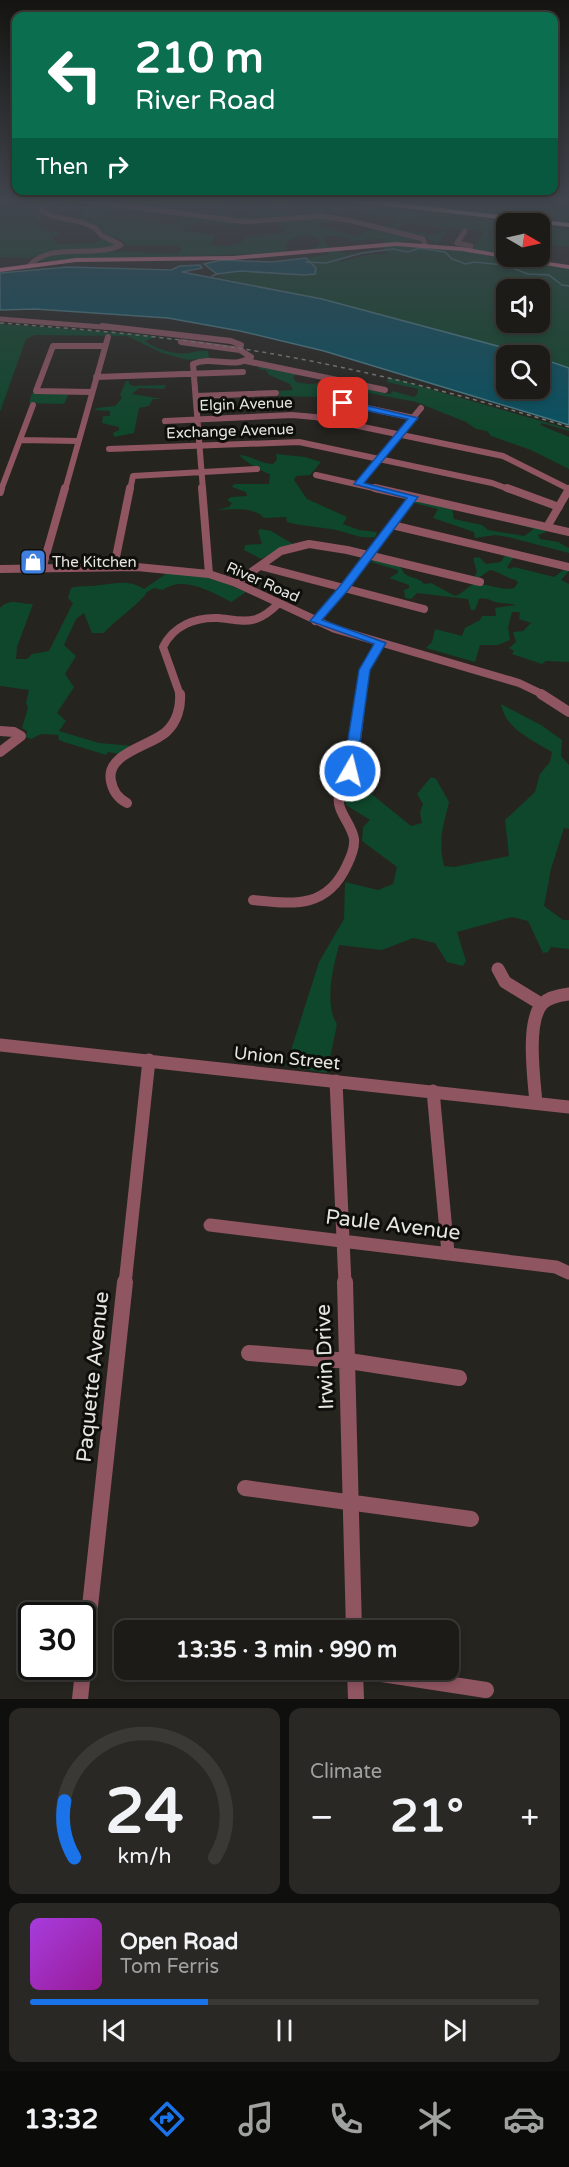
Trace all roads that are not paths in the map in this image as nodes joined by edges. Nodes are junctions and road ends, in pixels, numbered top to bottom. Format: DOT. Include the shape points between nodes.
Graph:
graph roads {
  1 [pos="0,319"];
  2 [pos="108,337"];
  3 [pos="165,340"];
  4 [pos="104,346"];
  5 [pos="241,348"];
  6 [pos="246,361"];
  7 [pos="243,372"];
  8 [pos="194,374"];
  9 [pos="96,377"];
  10 [pos="385,390"];
  11 [pos="91,392"];
  12 [pos="276,393"];
  13 [pos="196,396"];
  14 [pos="320,398"];
  15 [pos="33,405"];
  16 [pos="421,408"];
  17 [pos="414,418"];
  18 [pos="198,420"];
  19 [pos="165,421"];
  20 [pos="400,434"];
  21 [pos="20,440"];
  22 [pos="78,441"];
  23 [pos="200,445"];
  24 [pos="109,448"];
  25 [pos="380,458"];
  26 [pos="257,470"];
  27 [pos="202,472"];
  28 [pos="316,475"];
  29 [pos="358,484"];
  30 [pos="569,489"];
  31 [pos="0,492"];
  32 [pos="413,497"];
  33 [pos="559,507"];
  34 [pos="392,525"];
  35 [pos="547,527"];
  36 [pos="569,532"];
  37 [pos="369,555"];
  38 [pos="260,566"];
  39 [pos="114,567"];
  40 [pos="569,567"];
  41 [pos="0,569"];
  42 [pos="42,569"];
  43 [pos="209,574"];
  44 [pos="480,582"];
  45 [pos="236,583"];
  46 [pos="344,588"];
  47 [pos="279,603"];
  48 [pos="424,609"];
  49 [pos="315,621"];
  50 [pos="380,643"];
  51 [pos="569,712"];
  52 [pos="0,731"];
  53 [pos="0,752"];
  54 [pos="127,802"];
  55 [pos="253,900"];
  56 [pos="498,969"];
  57 [pos="569,994"];
  58 [pos="541,1004"];
  59 [pos="0,1045"];
  60 [pos="149,1060"];
  61 [pos="336,1081"];
  62 [pos="433,1091"];
  63 [pos="536,1103"];
  64 [pos="569,1107"];
  65 [pos="210,1225"];
  66 [pos="344,1240"];
  67 [pos="448,1253"];
  68 [pos="569,1273"];
  69 [pos="249,1353"];
  70 [pos="349,1361"];
  71 [pos="459,1378"];
  72 [pos="245,1488"];
  73 [pos="350,1501"];
  74 [pos="471,1520"];
  75 [pos="354,1620"];
  76 [pos="356,1680"];
  77 [pos="421,1680"];
  78 [pos="486,1690"];
  79 [pos="80,1699"];
  80 [pos="356,1699"];
  1 -- 5 [label="street" via="157,332 231,341"];
  2 -- 4 [label="street"];
  3 -- 5 [label="street"];
  4 -- 9 [label="street"];
  4 -- 11 [label="street" via="53,346 36,391"];
  5 -- 6 [label="street" via="251,357"];
  6 -- 8 [label="street" via="194,362"];
  6 -- 10 [label="street"];
  7 -- 8 [label="street"];
  8 -- 9 [label="street"];
  8 -- 13 [label="street"];
  9 -- 11 [label="street"];
  11 -- 22 [label="street"];
  12 -- 13 [label="street"];
  13 -- 18 [label="street"];
  14 -- 17 [label="street"];
  15 -- 21 [label="street"];
  16 -- 17 [label="street"];
  17 -- 20 [label="street"];
  18 -- 19 [label="street, Elgin Avenue"];
  18 -- 20 [label="street, Elgin Avenue" via="305,416"];
  18 -- 23 [label="street"];
  20 -- 25 [label="street"];
  20 -- 30 [label="street, Elgin Avenue" via="503,456"];
  21 -- 22 [label="street"];
  21 -- 31 [label="street"];
  22 -- 42 [label="street"];
  23 -- 24 [label="street, Exchange Avenue"];
  23 -- 25 [label="street, Exchange Avenue" via="299,442"];
  23 -- 27 [label="street"];
  25 -- 29 [label="street"];
  25 -- 33 [label="street, Exchange Avenue" via="492,483"];
  26 -- 27 [label="street"];
  27 -- 39 [label="street" via="133,476"];
  27 -- 43 [label="street"];
  28 -- 29 [label="street"];
  29 -- 32 [label="street"];
  30 -- 33 [label="street"];
  32 -- 34 [label="street"];
  32 -- 35 [label="street"];
  33 -- 35 [label="street"];
  34 -- 37 [label="street"];
  34 -- 40 [label="street"];
  35 -- 36 [label="street"];
  37 -- 38 [label="street" via="302,545 281,551"];
  37 -- 44 [label="street"];
  37 -- 46 [label="street"];
  38 -- 45 [label="street"];
  38 -- 46 [label="street"];
  39 -- 42 [label="street, River Road"];
  39 -- 43 [label="street, River Road"];
  41 -- 42 [label="street, River Road"];
  43 -- 45 [label="street, River Road"];
  45 -- 47 [label="street, River Road"];
  46 -- 48 [label="street"];
  46 -- 49 [label="street"];
  47 -- 49 [label="street, River Road"];
  47 -- 54 [label="street" via="259,619 206,619 169,635 163,647 180,705 164,734 112,767 110,782 119,799"];
  49 -- 50 [label="street, River Road"];
  50 -- 51 [label="street, River Road" via="513,680"];
  50 -- 55 [label="street" via="365,670 349,778 338,796 354,844 342,876 329,892 312,901"];
  52 -- 53 [label="street" via="21,736"];
  56 -- 58 [label="street" via="505,982"];
  57 -- 58 [label="street"];
  58 -- 63 [label="street" via="534,1047"];
  59 -- 60 [label="street, Union Street"];
  60 -- 61 [label="street, Union Street"];
  60 -- 79 [label="street, Paquette Avenue"];
  61 -- 62 [label="street, Union Street"];
  61 -- 66 [label="street, Irwin Drive"];
  62 -- 63 [label="street, Union Street"];
  62 -- 67 [label="street"];
  63 -- 64 [label="street, Union Street"];
  65 -- 66 [label="street, Paule Avenue"];
  66 -- 67 [label="street, Paule Avenue"];
  66 -- 70 [label="street, Irwin Drive"];
  67 -- 68 [label="street, Paule Avenue" via="556,1267"];
  69 -- 70 [label="street"];
  70 -- 71 [label="street"];
  70 -- 73 [label="street, Irwin Drive"];
  72 -- 73 [label="street"];
  73 -- 74 [label="street"];
  73 -- 75 [label="street, Irwin Drive"];
  76 -- 80 [label="street"];
  77 -- 78 [label="street"];
}
